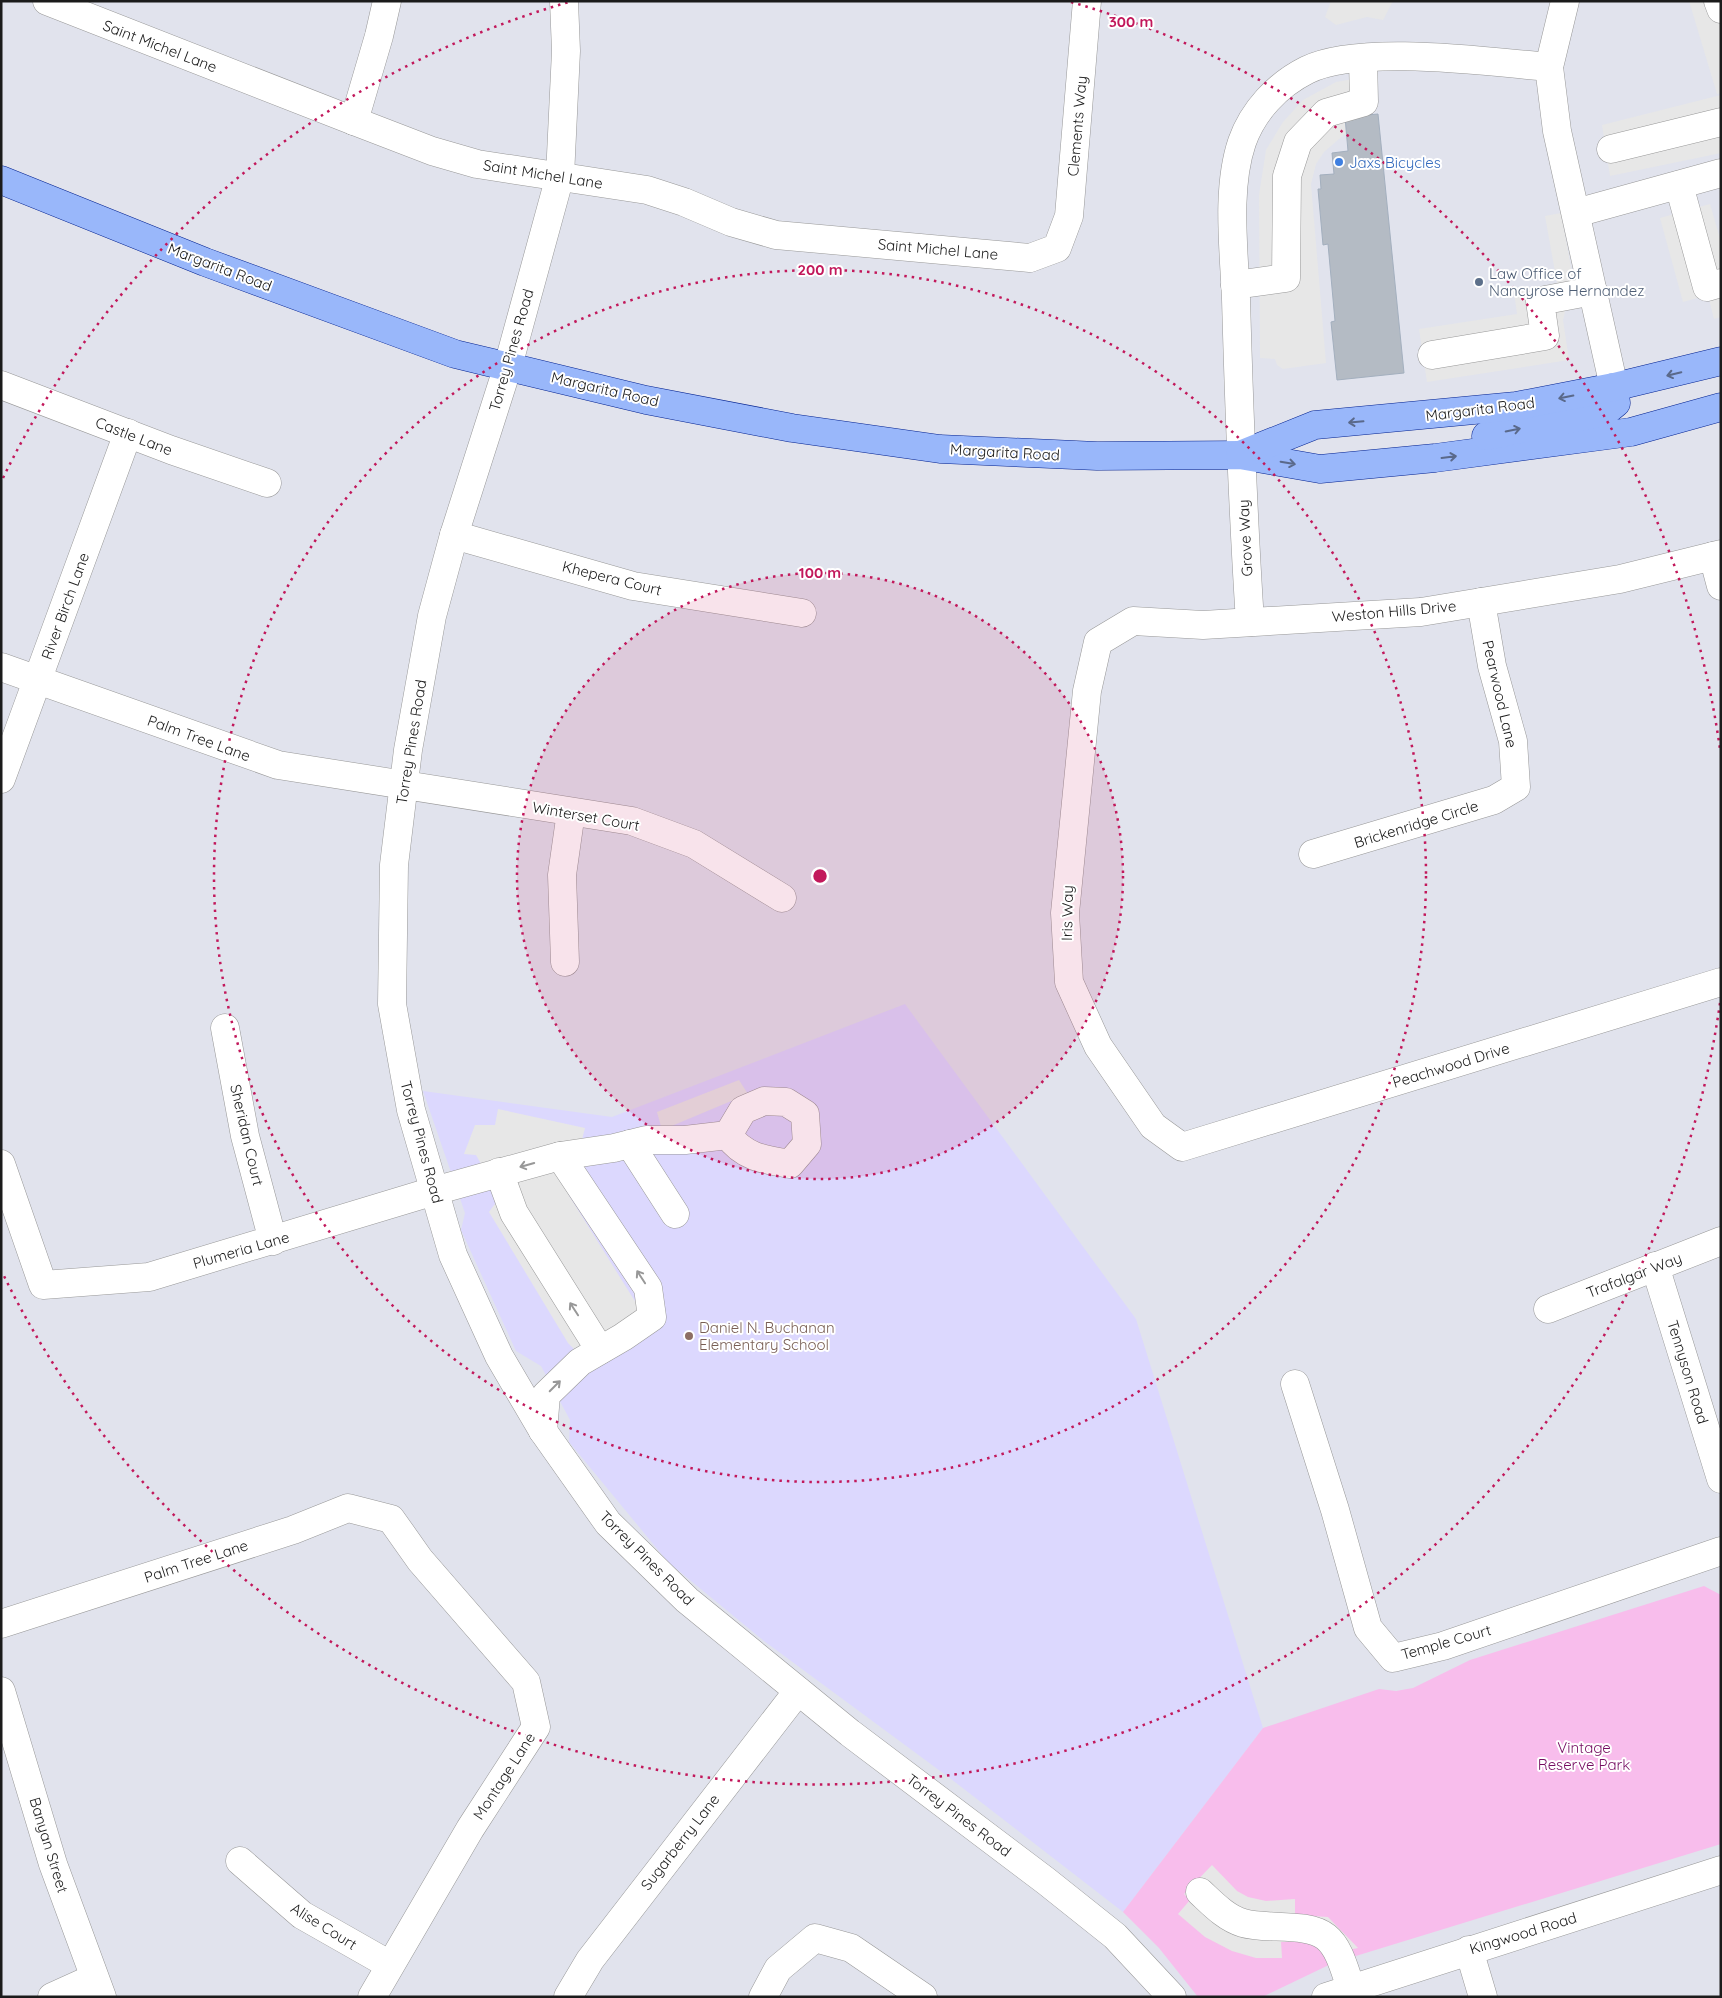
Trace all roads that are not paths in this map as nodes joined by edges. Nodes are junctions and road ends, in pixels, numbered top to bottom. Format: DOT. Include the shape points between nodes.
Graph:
graph roads {
  1 [pos="47,1"];
  2 [pos="387,1"];
  3 [pos="564,1"];
  4 [pos="1087,1"];
  5 [pos="1565,1"];
  6 [pos="1718,1"];
  7 [pos="1721,9"];
  8 [pos="1363,59"];
  9 [pos="1549,67"];
  10 [pos="354,121"];
  11 [pos="1721,122"];
  12 [pos="1611,149"];
  13 [pos="1721,173"];
  14 [pos="560,176"];
  15 [pos="1,180"];
  16 [pos="1679,185"];
  17 [pos="1576,213"];
  18 [pos="1057,248"];
  19 [pos="1721,283"];
  20 [pos="1235,285"];
  21 [pos="1592,291"];
  22 [pos="1432,355"];
  23 [pos="1721,361"];
  24 [pos="508,366"];
  25 [pos="1,385"];
  26 [pos="1614,387"];
  27 [pos="1721,407"];
  28 [pos="128,433"];
  29 [pos="1476,453"];
  30 [pos="1240,455"];
  31 [pos="267,483"];
  32 [pos="454,535"];
  33 [pos="1717,555"];
  34 [pos="1721,586"];
  35 [pos="1481,602"];
  36 [pos="802,613"];
  37 [pos="1250,622"];
  38 [pos="1098,642"];
  39 [pos="1,667"];
  40 [pos="38,680"];
  41 [pos="1,779"];
  42 [pos="404,786"];
  43 [pos="1516,787"];
  44 [pos="571,812"];
  45 [pos="1313,854"];
  46 [pos="782,898"];
  47 [pos="566,962"];
  48 [pos="1721,982"];
  49 [pos="225,1028"];
  50 [pos="728,1135"];
  51 [pos="630,1144"];
  52 [pos="1182,1148"];
  53 [pos="560,1156"];
  54 [pos="1,1164"];
  55 [pos="500,1172"];
  56 [pos="434,1191"];
  57 [pos="674,1214"];
  58 [pos="273,1241"];
  59 [pos="1721,1242"];
  60 [pos="1656,1266"];
  61 [pos="1548,1309"];
  62 [pos="600,1350"];
  63 [pos="1295,1384"];
  64 [pos="543,1431"];
  65 [pos="1721,1479"];
  66 [pos="391,1519"];
  67 [pos="1721,1551"];
  68 [pos="1,1624"];
  69 [pos="1,1691"];
  70 [pos="798,1691"];
  71 [pos="240,1861"];
  72 [pos="1721,1870"];
  73 [pos="1200,1892"];
  74 [pos="1469,1950"];
  75 [pos="390,1966"];
  76 [pos="98,1988"];
  77 [pos="1339,1992"];
  78 [pos="52,1997"];
  79 [pos="372,1997"];
  80 [pos="568,1997"];
  81 [pos="763,1997"];
  82 [pos="923,1997"];
  83 [pos="1172,1997"];
  84 [pos="1483,1997"];
  1 -- 10 [label="street, Saint Michel Lane"];
  2 -- 10 [label="street"];
  3 -- 14 [label="street, Torrey Pines Road" via="566,51"];
  4 -- 18 [label="street, Clements Way" via="1069,216"];
  5 -- 9 [label="street"];
  6 -- 7 [label="street"];
  8 -- 9 [label="street, Grove Way" via="1404,57"];
  8 -- 20 [label="street, Grove Way" via="1335,61 1307,70 1277,89 1257,112 1242,141 1234,172"];
  8 -- 20 [label="street" via="1364,102 1326,113 1298,142 1287,176 1286,278"];
  9 -- 17 [label="street" via="1557,131"];
  10 -- 14 [label="street, Saint Michel Lane" via="432,151 477,164"];
  11 -- 12 [label="street"];
  13 -- 16 [label="street"];
  14 -- 18 [label="street, Saint Michel Lane" via="647,190 731,222 776,234 1030,258"];
  14 -- 24 [label="street, Torrey Pines Road"];
  15 -- 24 [label="main road, Margarita Road" via="206,262 455,354"];
  16 -- 17 [label="street"];
  16 -- 19 [label="street" via="1707,287"];
  17 -- 21 [label="street"];
  20 -- 30 [label="street, Grove Way"];
  21 -- 22 [label="street" via="1540,301 1546,336"];
  21 -- 26 [label="street"];
  23 -- 26 [label="main road, Margarita Road, one-way"];
  24 -- 30 [label="main road, Margarita Road" via="646,400 792,428 940,449 1097,456"];
  24 -- 32 [label="street, Torrey Pines Road"];
  25 -- 28 [label="street, Castle Lane"];
  29 -- 26 [label="main road, one-way" via="1477,445 1487,436 1605,412 1616,403"];
  26 -- 30 [label="main road, Margarita Road, one-way" via="1516,406 1315,425"];
  27 -- 29 [label="main road, Margarita Road" via="1631,432"];
  28 -- 31 [label="street, Castle Lane"];
  28 -- 40 [label="street, River Birch Lane"];
  30 -- 29 [label="main road, Margarita Road, one-way" via="1320,469"];
  30 -- 37 [label="street, Grove Way"];
  32 -- 36 [label="street, Khepera Court" via="633,586"];
  32 -- 42 [label="street, Torrey Pines Road" via="432,616"];
  33 -- 34 [label="street"];
  33 -- 35 [label="street, Weston Hills Drive" via="1620,579"];
  35 -- 37 [label="street, Weston Hills Drive" via="1421,612"];
  35 -- 43 [label="street, Pearwood Lane" via="1492,666 1513,741"];
  37 -- 38 [label="street, Weston Hills Drive" via="1202,625 1133,621"];
  38 -- 52 [label="street, Iris Way" via="1087,691 1065,913 1070,982 1104,1054 1153,1126"];
  39 -- 40 [label="street, Palm Tree Lane"];
  40 -- 41 [label="street, River Birch Lane"];
  40 -- 42 [label="street, Palm Tree Lane" via="278,765"];
  42 -- 44 [label="street, Winterset Court"];
  42 -- 56 [label="street, Torrey Pines Road" via="394,866 392,1004 411,1110"];
  43 -- 45 [label="street, Brickenridge Circle" via="1494,800"];
  44 -- 46 [label="street, Winterset Court" via="632,821 694,844"];
  44 -- 47 [label="street" via="562,875"];
  48 -- 52 [label="street, Peachwood Drive"];
  49 -- 58 [label="street, Sheridan Court" via="245,1136"];
  50 -- 51 [label="street, Plumeria Lane" via="646,1140"];
  51 -- 53 [label="street, Plumeria Lane"];
  51 -- 57 [label="street"];
  53 -- 55 [label="street, Plumeria Lane, one-way"];
  62 -- 53 [label="street, one-way" via="652,1316 648,1288"];
  54 -- 58 [label="street, Plumeria Lane" via="43,1285 150,1277"];
  55 -- 56 [label="street, Plumeria Lane"];
  62 -- 55 [label="street, one-way" via="514,1213"];
  56 -- 58 [label="street, Plumeria Lane"];
  56 -- 64 [label="street, Torrey Pines Road" via="453,1254 483,1322"];
  59 -- 60 [label="street, Trafalgar Way"];
  60 -- 61 [label="street, Trafalgar Way"];
  60 -- 65 [label="street, Tennyson Road"];
  64 -- 62 [label="street, one-way" via="546,1395 580,1362"];
  63 -- 67 [label="street, Temple Court" via="1336,1510 1368,1628 1392,1658 1443,1646"];
  64 -- 70 [label="street, Torrey Pines Road" via="608,1523 686,1600"];
  66 -- 68 [label="street, Palm Tree Lane" via="348,1508 284,1533"];
  66 -- 75 [label="street, Montage Lane" via="420,1560 526,1682 536,1726 470,1829"];
  69 -- 76 [label="street, Banyan Street" via="53,1864"];
  70 -- 80 [label="street, Sugarberry Lane" via="590,1960"];
  70 -- 83 [label="street, Torrey Pines Road" via="1115,1936"];
  71 -- 75 [label="street, Alise Court" via="302,1916"];
  72 -- 74 [label="street, Kingwood Road"];
  73 -- 77 [label="street" via="1229,1917 1243,1923 1315,1931 1326,1936 1335,1947"];
  74 -- 77 [label="street, Kingwood Road"];
  74 -- 84 [label="street"];
  75 -- 79 [label="street, Montage Lane"];
  76 -- 78 [label="street"];
  81 -- 82 [label="street" via="778,1969 815,1938 851,1948"];
}
